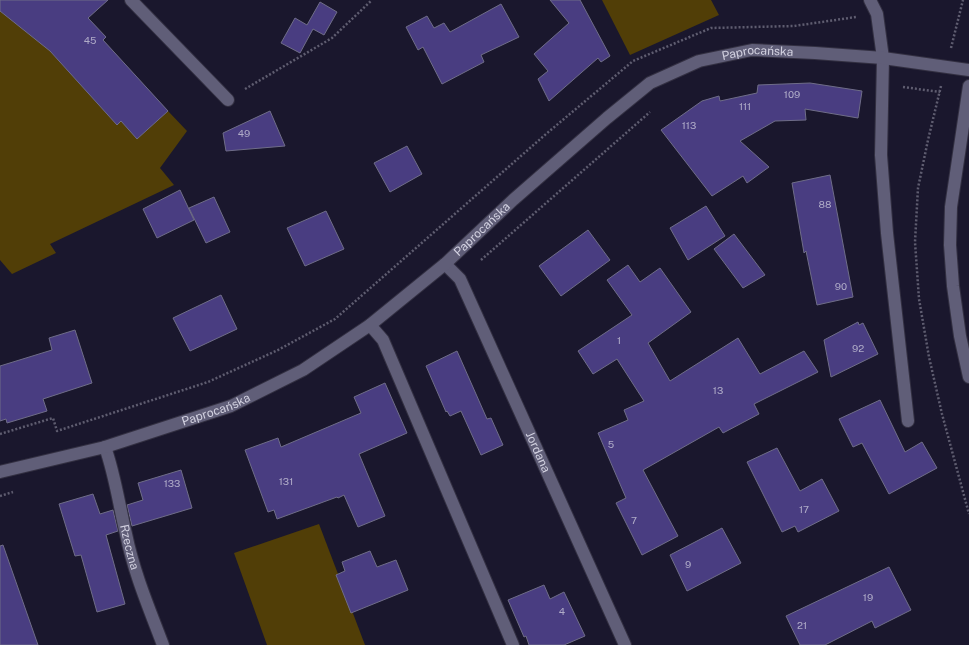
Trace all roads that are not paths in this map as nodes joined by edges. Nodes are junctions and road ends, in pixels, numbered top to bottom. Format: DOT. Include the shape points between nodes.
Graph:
graph roads {
  1 [pos="131,0"];
  2 [pos="870,0"];
  3 [pos="883,58"];
  4 [pos="969,70"];
  5 [pos="969,86"];
  6 [pos="228,100"];
  7 [pos="445,264"];
  8 [pos="370,325"];
  9 [pos="969,377"];
  10 [pos="908,421"];
  11 [pos="105,447"];
  12 [pos="0,472"];
  13 [pos="163,645"];
  14 [pos="513,645"];
  15 [pos="625,645"];
  1 -- 6 [label="street"];
  2 -- 3 [label="street" via="876,14"];
  3 -- 4 [label="street, Paprocańska"];
  3 -- 7 [label="street, Paprocańska" via="752,50 699,61 650,83 513,200"];
  3 -- 10 [label="street" via="881,155"];
  5 -- 9 [label="street" via="951,207 950,245 960,336"];
  7 -- 8 [label="street, Paprocańska"];
  7 -- 15 [label="street, Jordana" via="460,279"];
  8 -- 11 [label="street, Paprocańska" via="303,370 231,406"];
  8 -- 14 [label="street" via="383,340"];
  11 -- 12 [label="street, Paprocańska"];
  11 -- 13 [label="street, Rzeczna" via="139,584"];
}
